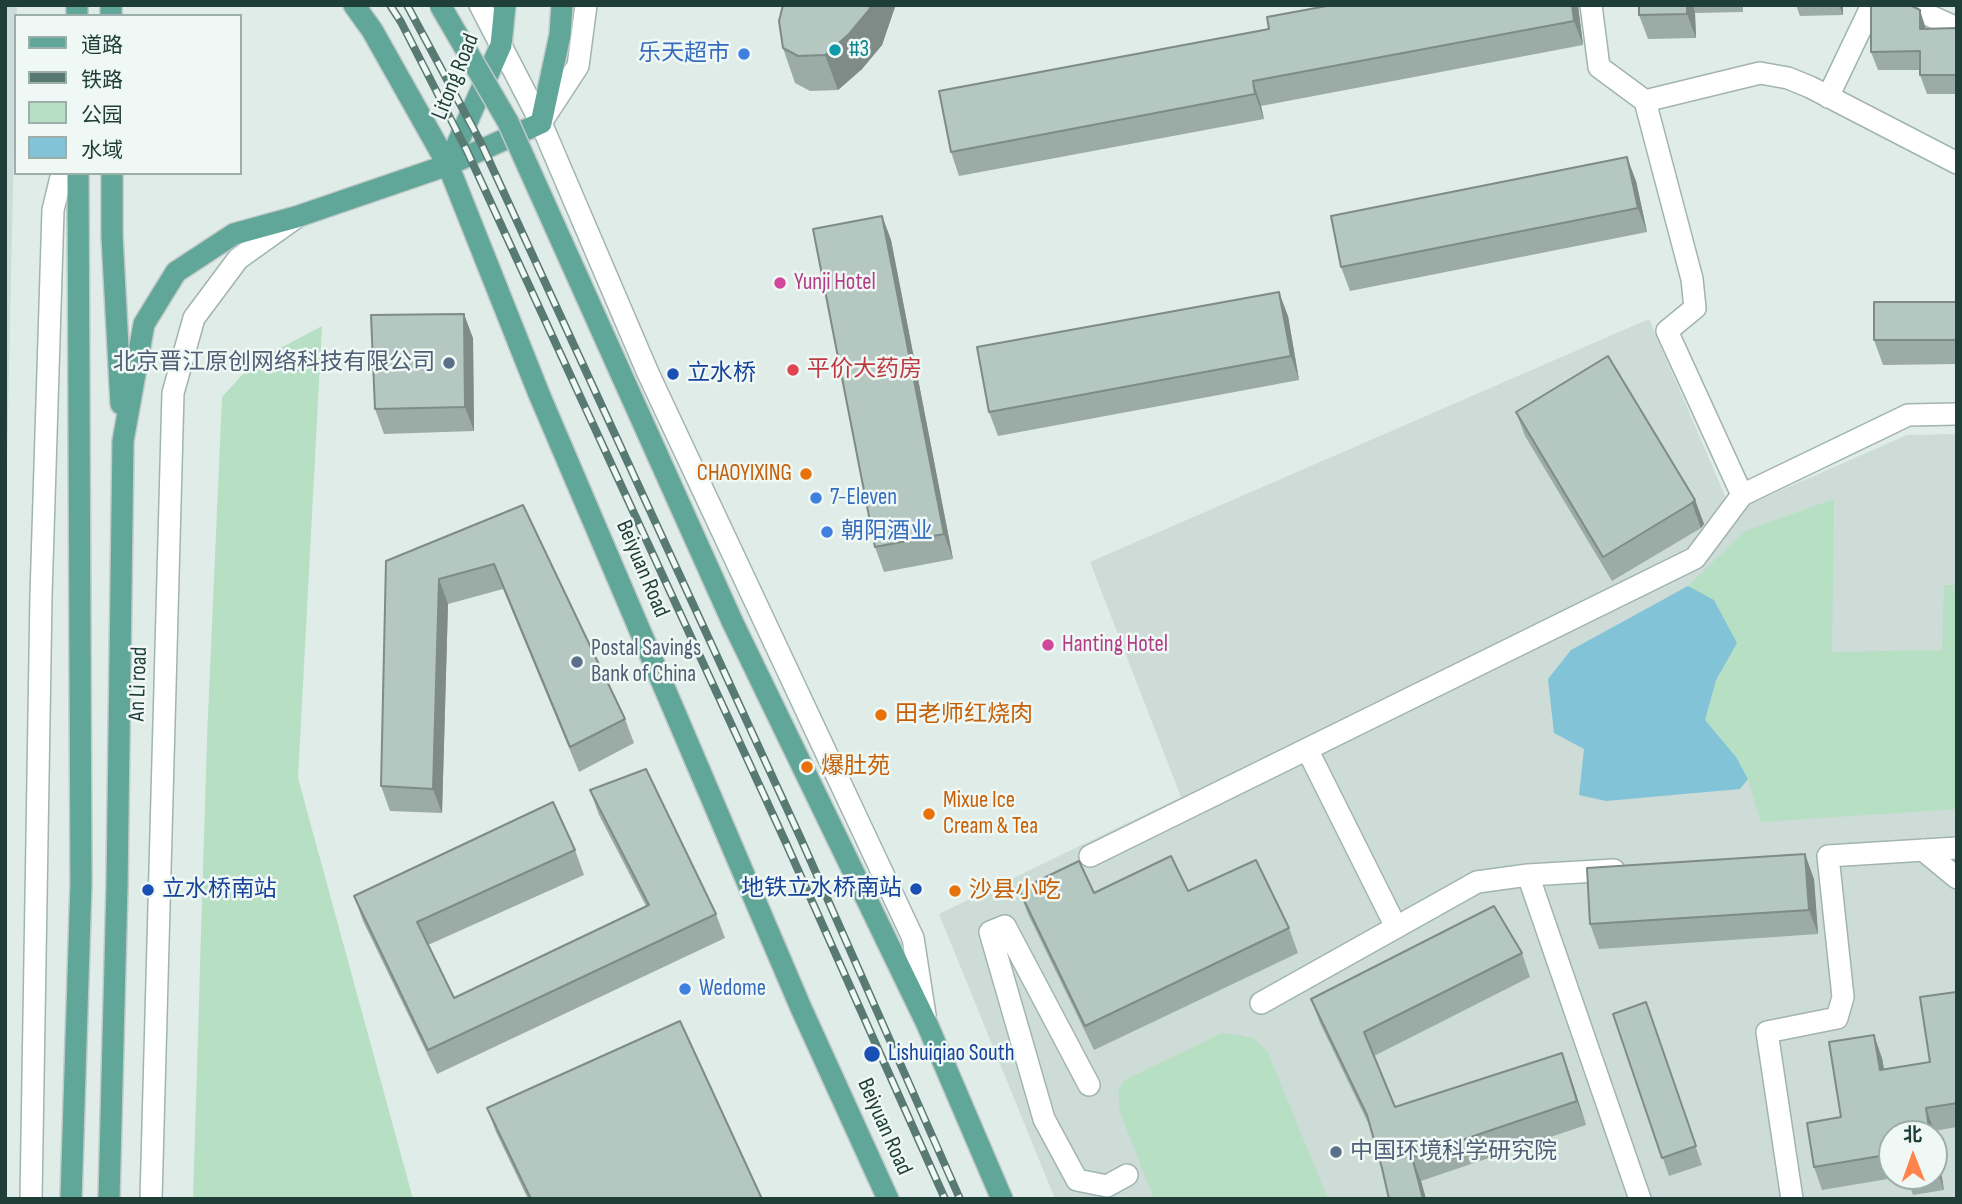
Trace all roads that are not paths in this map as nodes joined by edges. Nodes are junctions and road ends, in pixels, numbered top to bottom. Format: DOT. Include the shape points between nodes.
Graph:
graph roads {
  1 [pos="354,5"];
  2 [pos="440,5"];
  3 [pos="480,5"];
  4 [pos="505,5"];
  5 [pos="562,5"];
  6 [pos="586,5"];
  7 [pos="1591,5"];
  8 [pos="1872,5"];
  9 [pos="1906,5"];
  10 [pos="1957,28"];
  11 [pos="500,45"];
  12 [pos="1828,97"];
  13 [pos="1645,101"];
  14 [pos="541,123"];
  15 [pos="1957,163"];
  16 [pos="448,165"];
  17 [pos="62,175"];
  18 [pos="78,175"];
  19 [pos="112,175"];
  20 [pos="296,217"];
  21 [pos="1957,414"];
  22 [pos="123,441"];
  23 [pos="1742,495"];
  24 [pos="1307,749"];
  25 [pos="1957,848"];
  26 [pos="1923,850"];
  27 [pos="1090,856"];
  28 [pos="1637,868"];
  29 [pos="1528,875"];
  30 [pos="1957,877"];
  31 [pos="1396,927"];
  32 [pos="1261,1003"];
  33 [pos="927,1024"];
  34 [pos="1088,1085"];
  35 [pos="1127,1175"];
  36 [pos="31,1199"];
  37 [pos="71,1199"];
  38 [pos="109,1199"];
  39 [pos="151,1199"];
  40 [pos="888,1199"];
  41 [pos="1002,1199"];
  42 [pos="1640,1199"];
  43 [pos="1792,1199"];
  1 -- 16 [label="main road, Beiyuan Road"];
  2 -- 33 [label="main road, bridge" via="508,122 732,621"];
  3 -- 11 [label="street"];
  4 -- 11 [label="main road, Litong Road"];
  5 -- 14 [label="main road"];
  6 -- 14 [label="street" via="578,66"];
  7 -- 13 [label="street" via="1599,66"];
  8 -- 12 [label="street"];
  9 -- 10 [label="street"];
  11 -- 14 [label="street"];
  11 -- 16 [label="main road, Litong Road"];
  12 -- 13 [label="street" via="1788,78 1760,73"];
  12 -- 15 [label="street"];
  13 -- 23 [label="street" via="1692,279 1695,308 1667,331"];
  14 -- 16 [label="main road, An Li road"];
  14 -- 33 [label="street" via="648,373 914,938"];
  16 -- 20 [label="main road, An Li road"];
  16 -- 40 [label="main road, Beiyuan Road" via="566,457 801,1008"];
  17 -- 36 [label="street" via="53,210 41,596"];
  18 -- 37 [label="main road" via="81,883"];
  19 -- 22 [label="main road, An Li road"];
  20 -- 22 [label="main road, An Li road" via="234,234 176,272 145,324"];
  20 -- 39 [label="street, An Li road" via="238,259 194,318 173,393"];
  21 -- 23 [label="street" via="1908,415"];
  22 -- 38 [label="main road, An Li road"];
  23 -- 24 [label="street" via="1695,558"];
  24 -- 27 [label="street"];
  24 -- 31 [label="street"];
  25 -- 26 [label="street"];
  26 -- 30 [label="street"];
  26 -- 43 [label="street" via="1821,856 1843,997 1837,1018 1768,1032"];
  28 -- 29 [label="street"];
  29 -- 31 [label="street" via="1477,882"];
  29 -- 42 [label="street"];
  31 -- 32 [label="street"];
  33 -- 41 [label="main road"];
  34 -- 35 [label="street" via="1005,926 990,932 1044,1119 1077,1180 1107,1186"];
}
